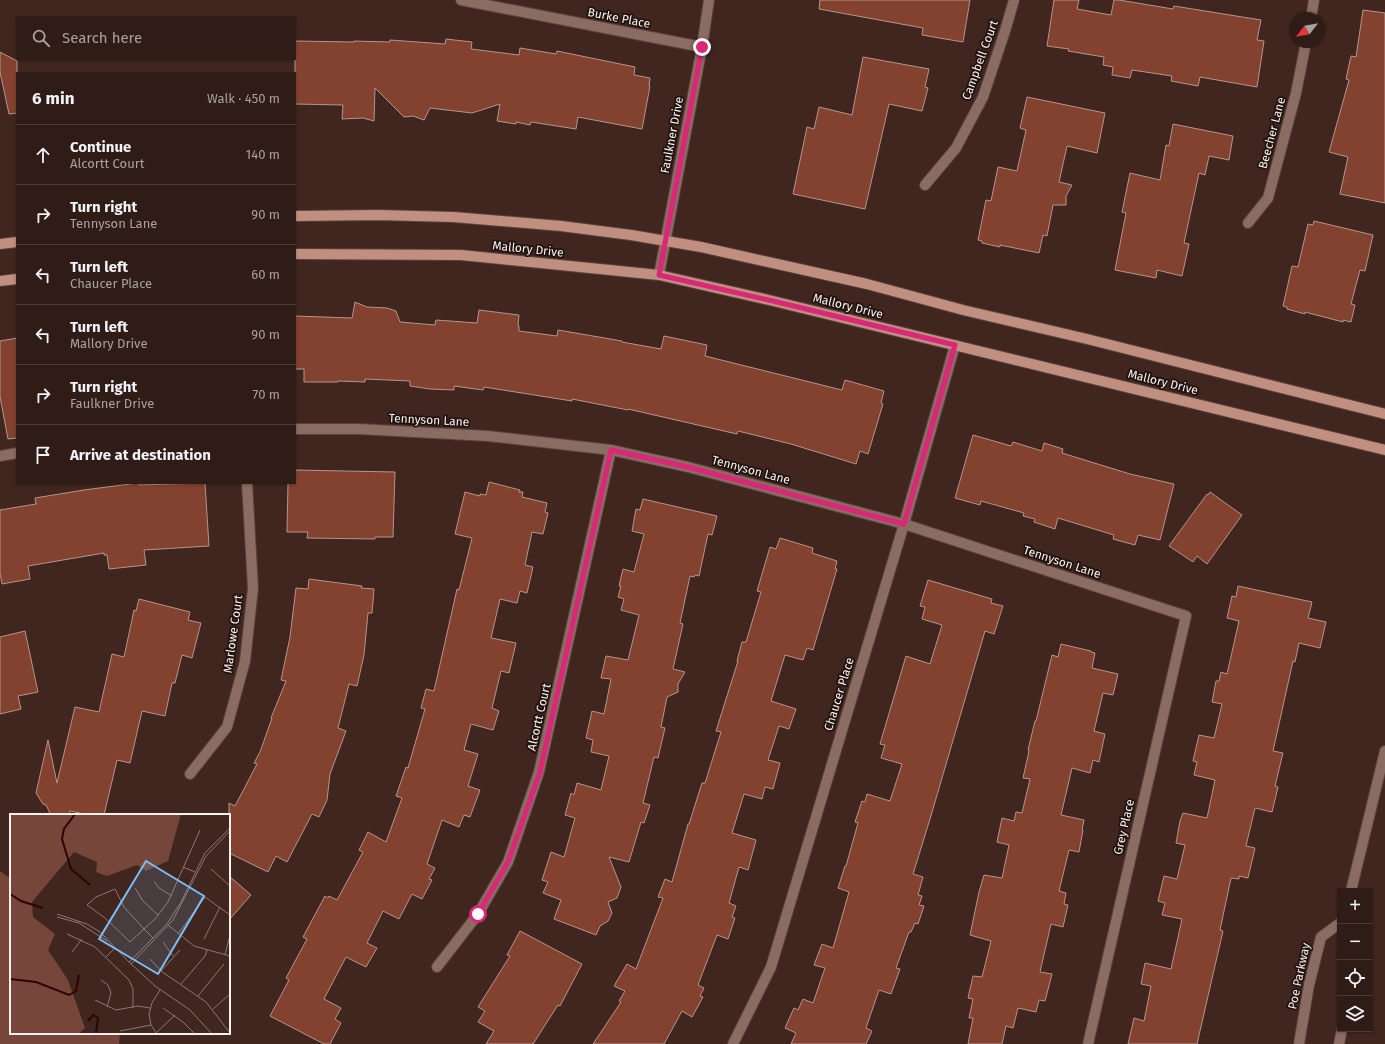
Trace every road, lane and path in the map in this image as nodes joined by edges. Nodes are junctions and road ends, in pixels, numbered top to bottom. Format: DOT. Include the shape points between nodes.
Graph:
graph roads {
  1 [pos="461,0"];
  2 [pos="709,0"];
  3 [pos="1014,0"];
  4 [pos="1314,0"];
  5 [pos="1312,12"];
  6 [pos="702,47"];
  7 [pos="1305,48"];
  8 [pos="925,185"];
  9 [pos="296,216"];
  10 [pos="1248,223"];
  11 [pos="665,241"];
  12 [pos="16,242"];
  13 [pos="0,244"];
  14 [pos="296,254"];
  15 [pos="659,275"];
  16 [pos="16,279"];
  17 [pos="0,281"];
  18 [pos="955,345"];
  19 [pos="1385,414"];
  20 [pos="296,429"];
  21 [pos="611,450"];
  22 [pos="1385,450"];
  23 [pos="16,453"];
  24 [pos="0,456"];
  25 [pos="247,484"];
  26 [pos="904,524"];
  27 [pos="1186,616"];
  28 [pos="1385,751"];
  29 [pos="1383,765"];
  30 [pos="190,774"];
  31 [pos="1352,888"];
  32 [pos="1339,924"];
  33 [pos="437,968"];
  34 [pos="1341,1032"];
  35 [pos="733,1044"];
  36 [pos="1088,1044"];
  37 [pos="1299,1044"];
  38 [pos="1339,1044"];
  1 -- 6 [label="street, Burke Place"];
  2 -- 6 [label="street, Faulkner Drive"];
  3 -- 8 [label="street, Campbell Court" via="983,97 956,148"];
  4 -- 5 [label="street"];
  6 -- 11 [label="street, Faulkner Drive"];
  7 -- 10 [label="street, Beecher Lane" via="1296,93 1268,198"];
  9 -- 11 [label="main road" via="453,217 561,226"];
  11 -- 15 [label="street, Faulkner Drive"];
  11 -- 19 [label="main road" via="867,284"];
  12 -- 13 [label="main road"];
  14 -- 15 [label="main road, Mallory Drive" via="461,255"];
  15 -- 18 [label="main road, Mallory Drive"];
  16 -- 17 [label="main road"];
  18 -- 22 [label="main road, Mallory Drive"];
  18 -- 26 [label="street, Chaucer Place"];
  20 -- 21 [label="street, Tennyson Lane" via="359,429 488,436"];
  21 -- 26 [label="street, Tennyson Lane" via="688,467"];
  21 -- 33 [label="street, Alcortt Court" via="540,772 508,862 478,914"];
  23 -- 24 [label="street"];
  25 -- 30 [label="street, Marlowe Court" via="253,588 245,661 227,727"];
  26 -- 27 [label="street, Tennyson Lane"];
  26 -- 35 [label="street, Chaucer Place" via="771,967"];
  27 -- 36 [label="street, Grey Place"];
  28 -- 29 [label="street"];
  29 -- 31 [label="street"];
  32 -- 37 [label="street, Poe Parkway" via="1321,937 1309,985"];
  34 -- 38 [label="street"];
}
